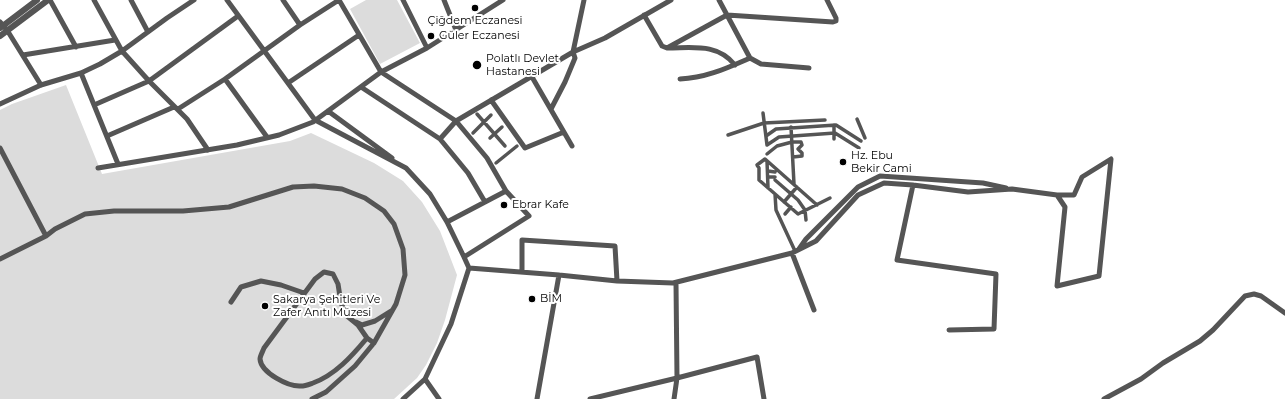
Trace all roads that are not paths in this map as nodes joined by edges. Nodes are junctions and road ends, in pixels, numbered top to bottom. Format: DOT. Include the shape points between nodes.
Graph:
graph roads {
  1 [pos="37,0"];
  2 [pos="49,0"];
  3 [pos="94,0"];
  4 [pos="131,0"];
  5 [pos="194,0"];
  6 [pos="227,0"];
  7 [pos="283,0"];
  8 [pos="339,0"];
  9 [pos="403,0"];
  10 [pos="444,0"];
  11 [pos="503,0"];
  12 [pos="584,0"];
  13 [pos="671,0"];
  14 [pos="719,0"];
  15 [pos="827,0"];
  16 [pos="496,2"];
  17 [pos="644,15"];
  18 [pos="727,15"];
  19 [pos="238,16"];
  20 [pos="300,25"];
  21 [pos="3,26"];
  22 [pos="456,30"];
  23 [pos="148,32"];
  24 [pos="360,35"];
  25 [pos="0,36"];
  26 [pos="116,40"];
  27 [pos="76,47"];
  28 [pos="427,48"];
  29 [pos="667,48"];
  30 [pos="263,50"];
  31 [pos="122,51"];
  32 [pos="573,52"];
  33 [pos="23,55"];
  34 [pos="750,58"];
  35 [pos="735,65"];
  36 [pos="809,68"];
  37 [pos="381,72"];
  38 [pos="81,73"];
  39 [pos="532,77"];
  40 [pos="225,79"];
  41 [pos="680,79"];
  42 [pos="149,81"];
  43 [pos="288,83"];
  44 [pos="41,85"];
  45 [pos="361,87"];
  46 [pos="491,100"];
  47 [pos="0,104"];
  48 [pos="94,105"];
  49 [pos="176,108"];
  50 [pos="551,109"];
  51 [pos="328,111"];
  52 [pos="763,113"];
  53 [pos="477,114"];
  54 [pos="491,115"];
  55 [pos="857,119"];
  56 [pos="315,120"];
  57 [pos="825,120"];
  58 [pos="456,121"];
  59 [pos="484,122"];
  60 [pos="791,122"];
  61 [pos="764,123"];
  62 [pos="834,126"];
  63 [pos="502,127"];
  64 [pos="791,128"];
  65 [pos="564,132"];
  66 [pos="473,133"];
  67 [pos="834,133"];
  68 [pos="494,134"];
  69 [pos="728,135"];
  70 [pos="107,136"];
  71 [pos="766,136"];
  72 [pos="792,136"];
  73 [pos="267,137"];
  74 [pos="490,138"];
  75 [pos="865,138"];
  76 [pos="440,139"];
  77 [pos="834,139"];
  78 [pos="861,141"];
  79 [pos="792,142"];
  80 [pos="505,146"];
  81 [pos="517,146"];
  82 [pos="572,146"];
  83 [pos="0,148"];
  84 [pos="859,148"];
  85 [pos="792,149"];
  86 [pos="798,149"];
  87 [pos="208,150"];
  88 [pos="767,154"];
  89 [pos="793,157"];
  90 [pos="767,161"];
  91 [pos="496,163"];
  92 [pos="118,164"];
  93 [pos="98,168"];
  94 [pos="406,168"];
  95 [pos="768,171"];
  96 [pos="775,172"];
  97 [pos="768,177"];
  98 [pos="776,180"];
  99 [pos="768,182"];
  100 [pos="794,184"];
  101 [pos="913,185"];
  102 [pos="768,188"];
  103 [pos="785,189"];
  104 [pos="1012,189"];
  105 [pos="506,191"];
  106 [pos="776,194"];
  107 [pos="791,194"];
  108 [pos="1057,194"];
  109 [pos="830,198"];
  110 [pos="485,202"];
  111 [pos="784,202"];
  112 [pos="816,205"];
  113 [pos="791,208"];
  114 [pos="805,210"];
  115 [pos="785,214"];
  116 [pos="806,220"];
  117 [pos="447,222"];
  118 [pos="46,236"];
  119 [pos="795,251"];
  120 [pos="464,257"];
  121 [pos="0,259"];
  122 [pos="468,268"];
  123 [pos="522,272"];
  124 [pos="559,275"];
  125 [pos="617,281"];
  126 [pos="676,283"];
  127 [pos="304,294"];
  128 [pos="231,302"];
  129 [pos="814,310"];
  130 [pos="392,311"];
  131 [pos="1285,313"];
  132 [pos="353,321"];
  133 [pos="949,330"];
  134 [pos="367,338"];
  135 [pos="374,343"];
  136 [pos="677,378"];
  137 [pos="424,379"];
  138 [pos="312,399"];
  139 [pos="404,399"];
  140 [pos="439,399"];
  141 [pos="537,399"];
  142 [pos="590,399"];
  143 [pos="674,399"];
  144 [pos="764,399"];
  145 [pos="1104,399"];
  1 -- 21 [label="street"];
  2 -- 21 [label="street"];
  2 -- 27 [label="street"];
  3 -- 26 [label="street"];
  4 -- 23 [label="street"];
  5 -- 23 [label="street"];
  6 -- 19 [label="street"];
  7 -- 20 [label="street"];
  8 -- 20 [label="street"];
  8 -- 24 [label="street"];
  9 -- 28 [label="street"];
  10 -- 22 [label="street"];
  11 -- 16 [label="street"];
  12 -- 32 [label="street"];
  13 -- 17 [label="street"];
  14 -- 18 [label="street"];
  15 -- 18 [label="street" via="836,21"];
  16 -- 22 [label="street"];
  17 -- 29 [label="street" via="662,46"];
  17 -- 32 [label="street" via="605,38"];
  18 -- 29 [label="street"];
  18 -- 34 [label="street"];
  19 -- 30 [label="street"];
  19 -- 42 [label="street"];
  20 -- 30 [label="street"];
  21 -- 25 [label="street"];
  21 -- 33 [label="street"];
  22 -- 28 [label="street"];
  23 -- 31 [label="street"];
  24 -- 37 [label="street"];
  24 -- 43 [label="street"];
  26 -- 27 [label="street"];
  26 -- 31 [label="street"];
  27 -- 33 [label="street"];
  28 -- 37 [label="street"];
  29 -- 35 [label="street" via="709,48 724,54"];
  30 -- 40 [label="street"];
  30 -- 43 [label="street"];
  31 -- 38 [label="street"];
  31 -- 42 [label="street"];
  32 -- 39 [label="street"];
  32 -- 50 [label="street" via="575,58"];
  33 -- 44 [label="street"];
  34 -- 35 [label="street"];
  34 -- 36 [label="street" via="761,64"];
  35 -- 41 [label="street" via="708,75"];
  37 -- 45 [label="street"];
  37 -- 58 [label="street"];
  38 -- 44 [label="street"];
  38 -- 48 [label="street"];
  39 -- 46 [label="street"];
  39 -- 50 [label="street"];
  40 -- 49 [label="street"];
  40 -- 73 [label="street"];
  42 -- 48 [label="street"];
  42 -- 49 [label="street"];
  43 -- 56 [label="street"];
  44 -- 47 [label="street"];
  45 -- 51 [label="street"];
  45 -- 76 [label="street"];
  46 -- 58 [label="street"];
  46 -- 65 [label="street" via="525,148"];
  48 -- 70 [label="street"];
  49 -- 70 [label="street"];
  49 -- 87 [label="street" via="187,119"];
  50 -- 65 [label="street"];
  51 -- 56 [label="street"];
  51 -- 94 [label="street"];
  52 -- 61 [label="street"];
  53 -- 59 [label="street"];
  54 -- 59 [label="street"];
  55 -- 75 [label="street"];
  56 -- 73 [label="street" via="279,135"];
  56 -- 94 [label="street"];
  57 -- 60 [label="street"];
  58 -- 76 [label="street"];
  58 -- 105 [label="street" via="487,158"];
  59 -- 66 [label="street"];
  59 -- 68 [label="street"];
  60 -- 61 [label="street"];
  60 -- 64 [label="street"];
  61 -- 69 [label="street"];
  61 -- 71 [label="street"];
  62 -- 64 [label="street"];
  62 -- 67 [label="street"];
  62 -- 78 [label="street"];
  63 -- 68 [label="street"];
  64 -- 71 [label="street" via="776,129"];
  64 -- 72 [label="street"];
  65 -- 82 [label="street"];
  67 -- 72 [label="street"];
  67 -- 77 [label="street"];
  67 -- 84 [label="street"];
  68 -- 74 [label="street"];
  68 -- 80 [label="street"];
  70 -- 92 [label="street"];
  71 -- 72 [label="street" via="767,145 779,137"];
  72 -- 79 [label="street"];
  73 -- 87 [label="street"];
  76 -- 110 [label="street" via="468,173"];
  79 -- 85 [label="street"];
  79 -- 86 [label="street" via="801,142 802,145"];
  79 -- 88 [label="street" via="777,146"];
  81 -- 91 [label="street"];
  83 -- 118 [label="street"];
  85 -- 86 [label="street"];
  85 -- 89 [label="street"];
  86 -- 89 [label="street" via="802,156"];
  87 -- 92 [label="street"];
  89 -- 100 [label="street"];
  90 -- 95 [label="street"];
  90 -- 100 [label="street"];
  90 -- 102 [label="street" via="765,159 757,166 759,180"];
  92 -- 93 [label="street"];
  94 -- 117 [label="street" via="430,194"];
  95 -- 96 [label="street"];
  95 -- 97 [label="street"];
  97 -- 98 [label="street"];
  97 -- 99 [label="street"];
  98 -- 99 [label="street"];
  98 -- 103 [label="street"];
  99 -- 102 [label="street"];
  100 -- 103 [label="street"];
  100 -- 107 [label="street"];
  100 -- 112 [label="street"];
  101 -- 104 [label="street" via="968,192"];
  101 -- 119 [label="street" via="884,183 858,195 816,241"];
  101 -- 133 [label="street" via="897,260 996,274 994,329"];
  102 -- 106 [label="street"];
  103 -- 107 [label="street"];
  104 -- 108 [label="street"];
  104 -- 119 [label="street" via="983,183 880,176 858,187"];
  105 -- 110 [label="street"];
  105 -- 120 [label="street" via="529,216"];
  106 -- 111 [label="street"];
  106 -- 119 [label="street" via="776,210"];
  107 -- 111 [label="street"];
  107 -- 114 [label="street"];
  108 -- 108 [label="street" via="1074,195 1082,178 1111,160 1099,276 1056,286 1065,206"];
  109 -- 112 [label="street"];
  110 -- 117 [label="street"];
  111 -- 113 [label="street"];
  112 -- 114 [label="street"];
  113 -- 114 [label="street" via="798,214"];
  113 -- 115 [label="street"];
  114 -- 116 [label="street"];
  117 -- 120 [label="street"];
  118 -- 121 [label="street"];
  118 -- 130 [label="street" via="85,214 229,207 293,187 342,189 365,198 384,211 394,224 403,249 405,275"];
  119 -- 126 [label="street"];
  119 -- 129 [label="street"];
  120 -- 122 [label="street"];
  122 -- 123 [label="street"];
  122 -- 137 [label="street" via="451,324"];
  123 -- 124 [label="street"];
  123 -- 125 [label="street" via="522,240 615,246"];
  124 -- 125 [label="street"];
  124 -- 141 [label="street"];
  125 -- 126 [label="street"];
  126 -- 136 [label="street"];
  127 -- 128 [label="street" via="261,281 241,287"];
  127 -- 132 [label="street" via="324,272 333,274 338,284 341,303 347,316"];
  127 -- 134 [label="street" via="264,348 260,358 262,367 270,374 283,382 300,386 314,383 351,357"];
  130 -- 132 [label="street" via="362,325"];
  130 -- 135 [label="street"];
  131 -- 145 [label="street" via="1261,296 1245,296 1200,341 1141,379"];
  132 -- 134 [label="street"];
  134 -- 135 [label="street"];
  135 -- 138 [label="street" via="355,366 326,392"];
  136 -- 142 [label="street"];
  136 -- 143 [label="street"];
  136 -- 144 [label="street" via="758,357"];
  137 -- 139 [label="street"];
  137 -- 140 [label="street"];
}
